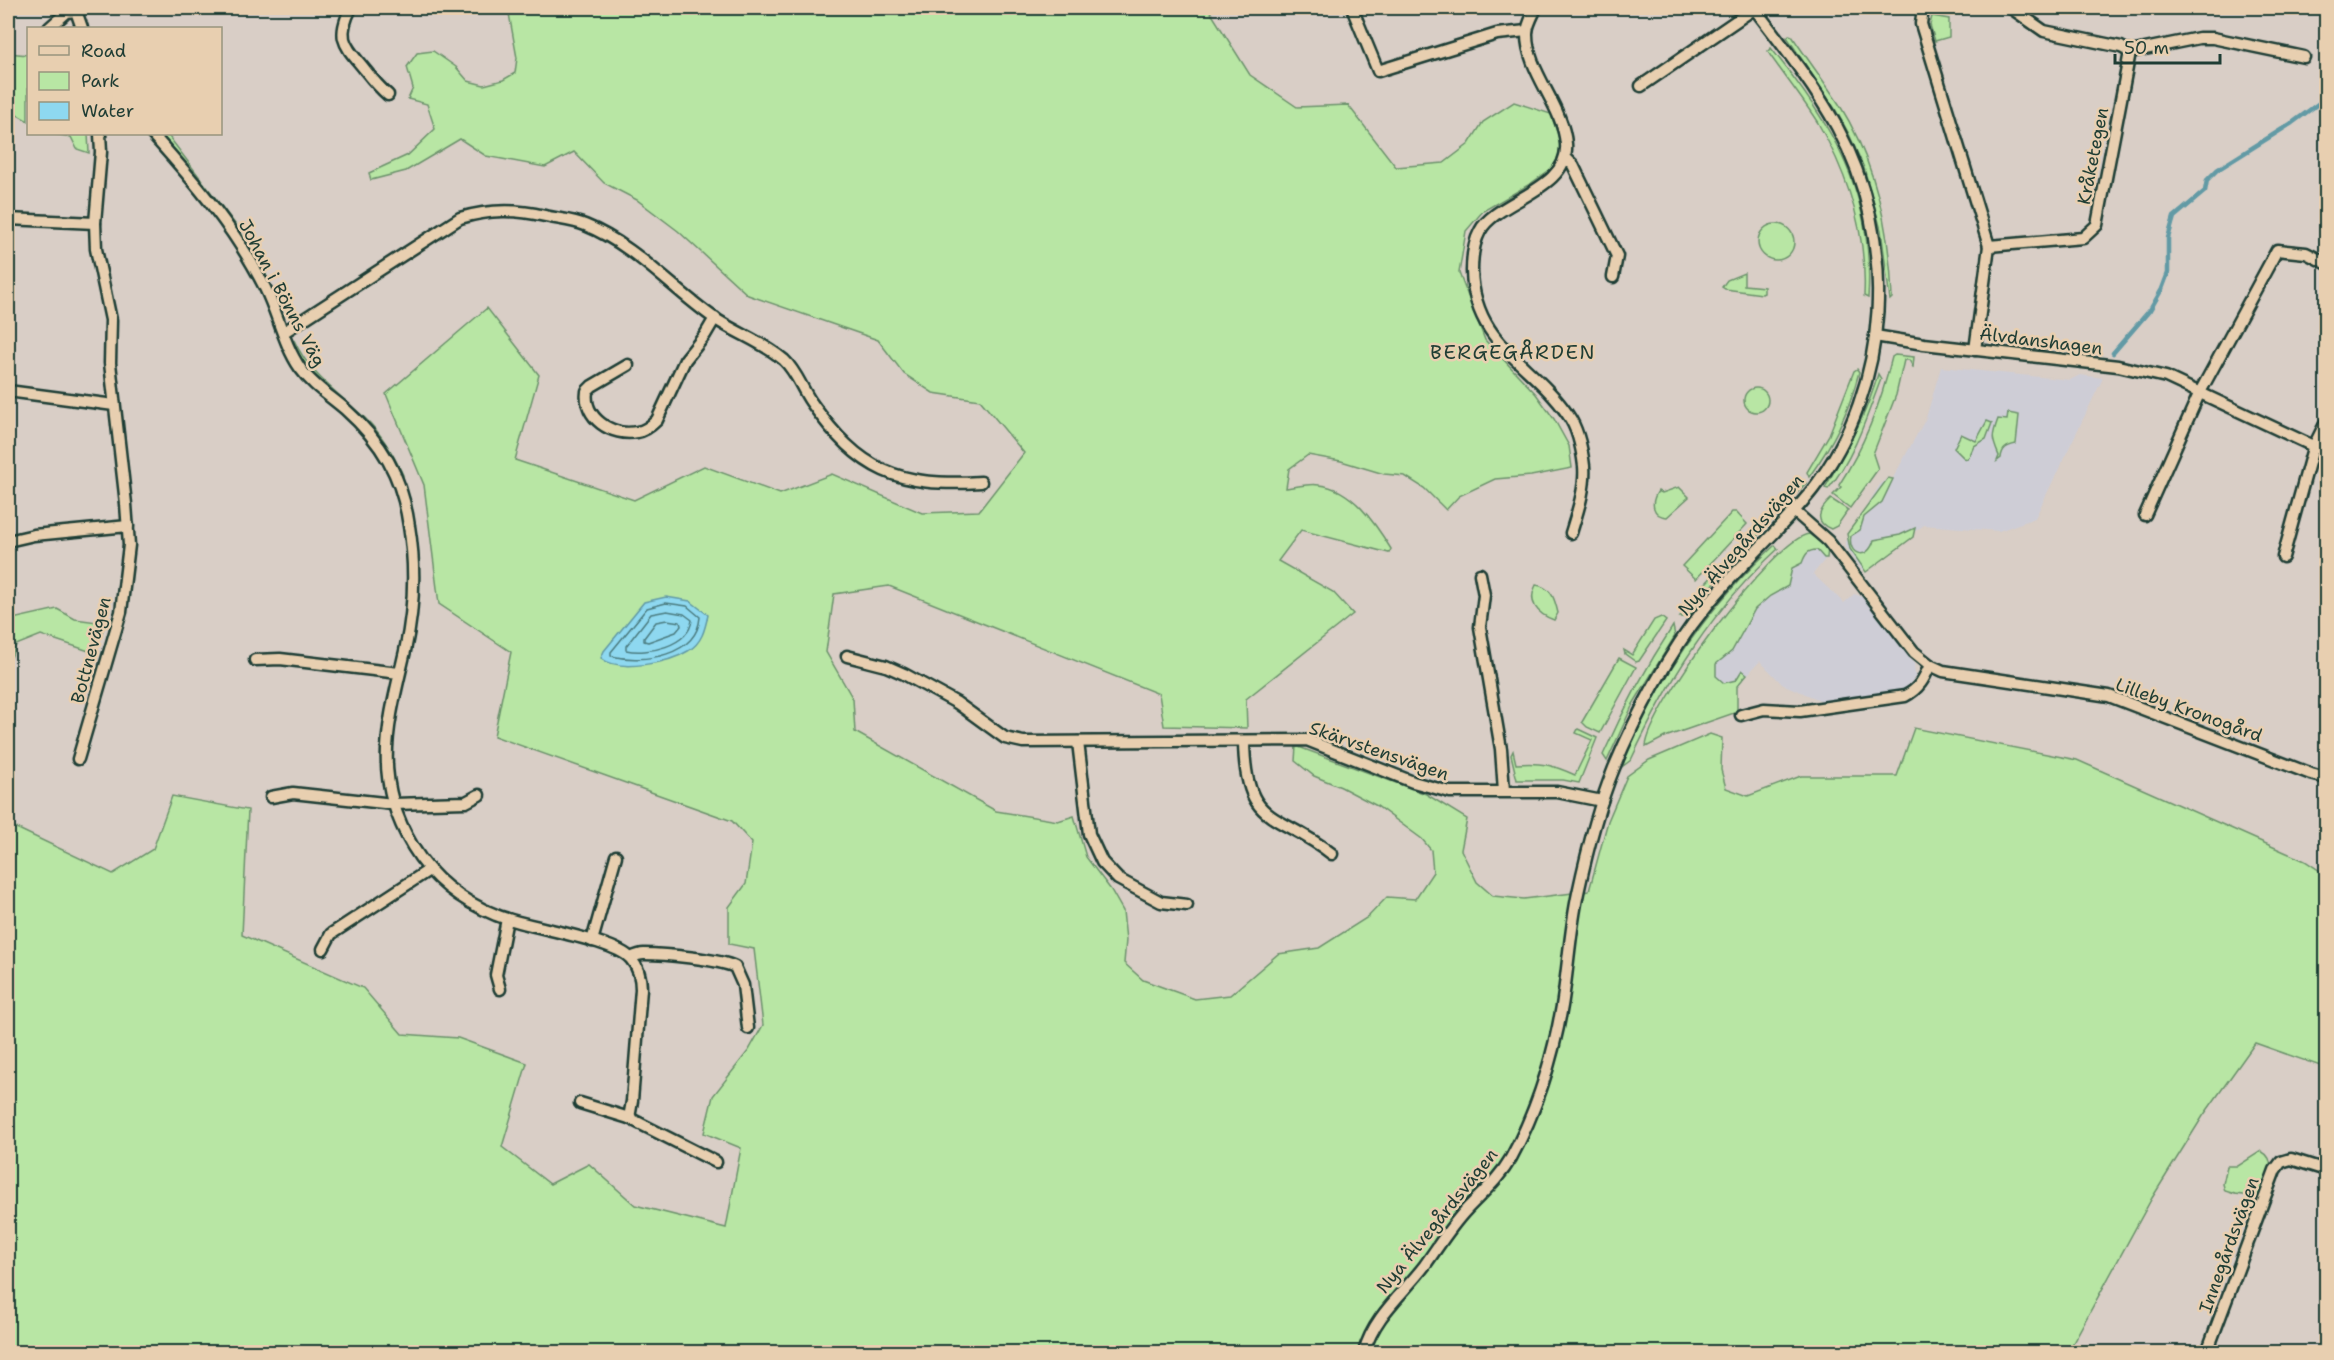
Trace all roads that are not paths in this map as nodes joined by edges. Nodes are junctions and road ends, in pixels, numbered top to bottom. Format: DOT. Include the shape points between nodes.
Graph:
graph roads {
  1 [pos="351,8"];
  2 [pos="1352,8"];
  3 [pos="1536,8"];
  4 [pos="1755,8"];
  5 [pos="1923,8"];
  6 [pos="2011,8"];
  7 [pos="76,9"];
  8 [pos="50,27"];
  9 [pos="82,27"];
  10 [pos="1527,31"];
  11 [pos="2130,52"];
  12 [pos="2304,57"];
  13 [pos="1641,86"];
  14 [pos="388,96"];
  15 [pos="100,135"];
  16 [pos="153,135"];
  17 [pos="1565,157"];
  18 [pos="8,219"];
  19 [pos="94,223"];
  20 [pos="1989,246"];
  21 [pos="2326,263"];
  22 [pos="1612,277"];
  23 [pos="715,318"];
  24 [pos="284,332"];
  25 [pos="1875,336"];
  26 [pos="1975,350"];
  27 [pos="628,365"];
  28 [pos="8,391"];
  29 [pos="2199,394"];
  30 [pos="114,405"];
  31 [pos="2326,422"];
  32 [pos="2313,448"];
  33 [pos="2326,453"];
  34 [pos="981,482"];
  35 [pos="1794,511"];
  36 [pos="2145,515"];
  37 [pos="128,526"];
  38 [pos="1571,533"];
  39 [pos="8,541"];
  40 [pos="2283,557"];
  41 [pos="1480,574"];
  42 [pos="847,656"];
  43 [pos="255,660"];
  44 [pos="1930,665"];
  45 [pos="399,673"];
  46 [pos="1741,715"];
  47 [pos="1244,741"];
  48 [pos="1078,742"];
  49 [pos="78,759"];
  50 [pos="2326,778"];
  51 [pos="1504,791"];
  52 [pos="479,795"];
  53 [pos="271,797"];
  54 [pos="1602,801"];
  55 [pos="393,804"];
  56 [pos="1332,854"];
  57 [pos="616,856"];
  58 [pos="429,870"];
  59 [pos="1187,905"];
  60 [pos="507,919"];
  61 [pos="592,941"];
  62 [pos="323,949"];
  63 [pos="631,958"];
  64 [pos="500,989"];
  65 [pos="748,1028"];
  66 [pos="580,1103"];
  67 [pos="629,1118"];
  68 [pos="716,1162"];
  69 [pos="2326,1170"];
  70 [pos="1364,1353"];
  71 [pos="2207,1353"];
  1 -- 14 [label="street" via="344,45"];
  2 -- 10 [label="street" via="1378,71 1497,34"];
  3 -- 10 [label="street"];
  4 -- 13 [label="street, Nya Älvegårdsvägen"];
  4 -- 25 [label="street, Nya Älvegårdsvägen" via="1826,107 1860,180 1876,241 1879,287"];
  5 -- 20 [label="street" via="1921,24"];
  6 -- 11 [label="street" via="2044,31"];
  7 -- 8 [label="street"];
  7 -- 9 [label="street"];
  10 -- 17 [label="street" via="1528,51 1562,123"];
  11 -- 12 [label="street" via="2213,38"];
  11 -- 20 [label="street, Kråketegen" via="2097,225 2083,238"];
  15 -- 19 [label="street, Bottnevägen"];
  16 -- 24 [label="street, Johan i Bönns Väg" via="230,228 266,290"];
  17 -- 22 [label="street" via="1573,165 1617,256"];
  17 -- 38 [label="street" via="1543,185 1494,216 1481,229 1474,246 1472,272 1485,324 1499,344 1568,415 1578,435 1584,469"];
  18 -- 19 [label="street"];
  19 -- 30 [label="street, Bottnevägen" via="111,320"];
  20 -- 26 [label="street"];
  21 -- 29 [label="street" via="2306,253 2277,250"];
  23 -- 24 [label="street" via="631,251 584,224 522,210 495,210 460,218"];
  23 -- 27 [label="street" via="685,360 657,420 638,432 613,431 599,423 587,405 587,391 592,386"];
  23 -- 34 [label="street" via="785,361 846,446 867,461 891,475 921,482"];
  24 -- 45 [label="street, Johan i Bönns Väg" via="301,369 374,438 401,488 409,524 414,589"];
  25 -- 26 [label="street, Älvdanshagen"];
  25 -- 35 [label="street, Nya Älvegårdsvägen" via="1857,408 1821,478"];
  26 -- 29 [label="street, Älvdanshagen" via="2118,366 2166,377"];
  28 -- 30 [label="street"];
  29 -- 32 [label="street, Älvdanshagen"];
  29 -- 36 [label="street"];
  30 -- 37 [label="street, Bottnevägen"];
  31 -- 32 [label="street"];
  32 -- 33 [label="street, Älvdanshagen"];
  32 -- 40 [label="street"];
  35 -- 44 [label="street, Lilleby Kronogård" via="1828,541 1914,652"];
  35 -- 54 [label="street, Nya Älvegårdsvägen" via="1740,567 1689,630 1626,742"];
  37 -- 39 [label="street"];
  37 -- 49 [label="street, Bottnevägen" via="121,612"];
  41 -- 51 [label="street" via="1484,595 1480,627 1501,749"];
  42 -- 48 [label="street, Skärvstensvägen" via="904,674 957,703 1005,738 1023,742"];
  43 -- 45 [label="street" via="280,659"];
  44 -- 46 [label="street" via="1915,691 1905,696 1800,711 1764,709"];
  44 -- 50 [label="street, Lilleby Kronogård" via="1943,671 2109,696"];
  45 -- 55 [label="street, Johan i Bönns Väg" via="388,727 388,786"];
  47 -- 48 [label="street, Skärvstensvägen"];
  47 -- 51 [label="street, Skärvstensvägen" via="1307,740 1413,782 1450,792"];
  47 -- 56 [label="street" via="1246,780 1259,806 1270,818"];
  48 -- 59 [label="street" via="1089,834 1102,862 1119,879 1161,902"];
  51 -- 54 [label="street, Skärvstensvägen" via="1557,792"];
  52 -- 55 [label="street" via="466,802"];
  53 -- 55 [label="street" via="293,793"];
  54 -- 70 [label="street, Nya Älvegårdsvägen" via="1578,893 1555,1040 1524,1131 1494,1182 1462,1215 1381,1316"];
  55 -- 58 [label="street, Johan i Bönns Väg" via="405,834"];
  57 -- 61 [label="street"];
  58 -- 60 [label="street, Johan i Bönns Väg" via="460,898"];
  58 -- 62 [label="street" via="331,934"];
  60 -- 61 [label="street, Johan i Bönns Väg"];
  60 -- 64 [label="street" via="496,975"];
  61 -- 63 [label="street, Johan i Bönns Väg"];
  63 -- 65 [label="street, Johan i Bönns Väg" via="644,954 729,963 735,967 742,985"];
  63 -- 67 [label="street" via="641,989"];
  66 -- 67 [label="street"];
  67 -- 68 [label="street"];
  69 -- 71 [label="street, Innegårdsvägen" via="2291,1159 2281,1162 2275,1170"];
}
